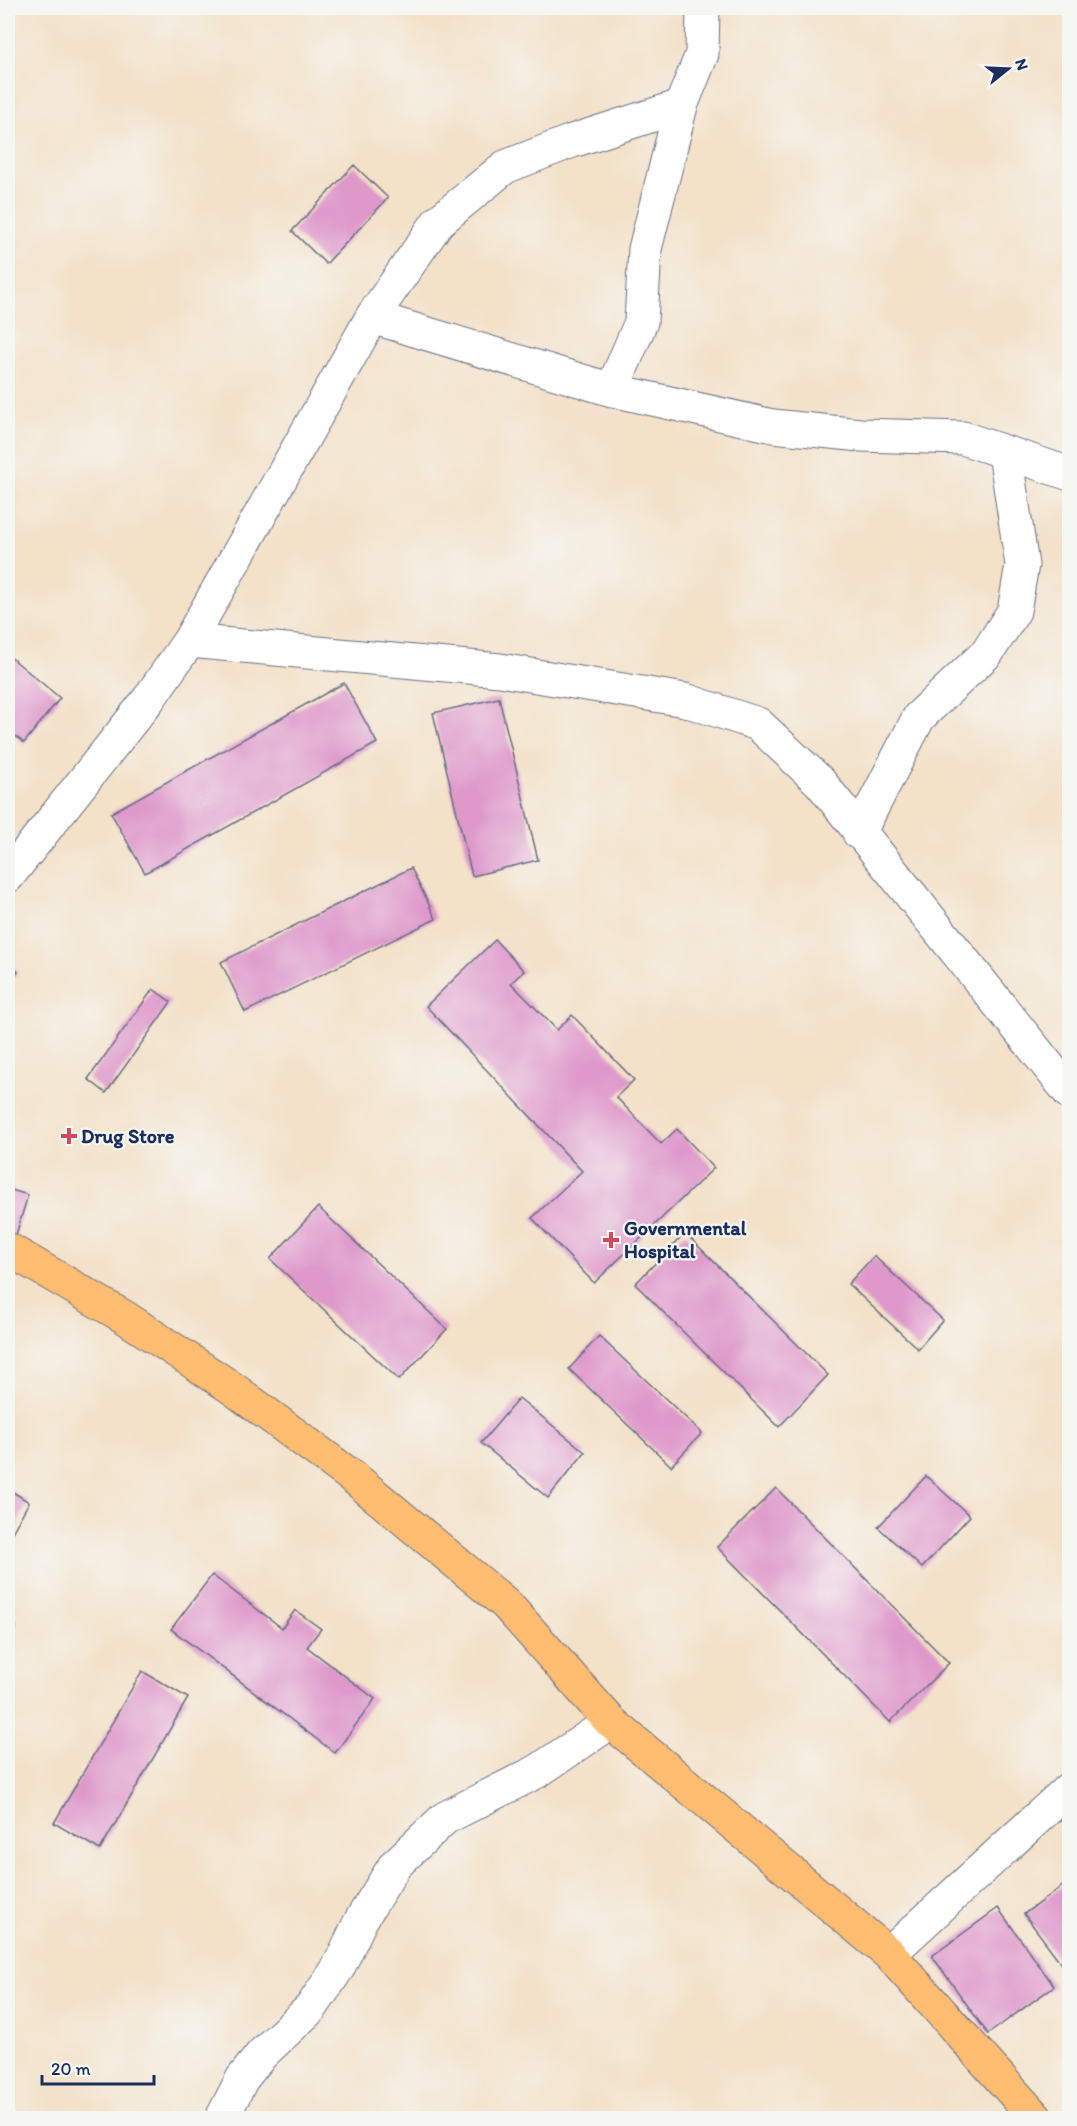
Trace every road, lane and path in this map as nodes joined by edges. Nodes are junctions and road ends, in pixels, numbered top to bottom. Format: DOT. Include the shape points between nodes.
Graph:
graph roads {
  1 [pos="703,8"];
  2 [pos="681,106"];
  3 [pos="372,317"];
  4 [pos="612,390"];
  5 [pos="1005,453"];
  6 [pos="1070,474"];
  7 [pos="189,641"];
  8 [pos="860,833"];
  9 [pos="13,857"];
  10 [pos="1070,1093"];
  11 [pos="8,1249"];
  12 [pos="611,1722"];
  13 [pos="1070,1788"];
  14 [pos="889,1954"];
  15 [pos="222,2118"];
  16 [pos="1036,2118"];
  1 -- 2 [label="street" via="702,54"];
  2 -- 3 [label="street" via="506,167 438,222"];
  2 -- 4 [label="street" via="645,249 641,322"];
  3 -- 4 [label="street"];
  3 -- 7 [label="street"];
  4 -- 5 [label="street" via="774,426 860,435 963,438"];
  5 -- 6 [label="street"];
  5 -- 8 [label="street" via="1023,565 1014,611 987,653 919,717"];
  7 -- 8 [label="street" via="500,670 685,700 758,724 820,782"];
  7 -- 9 [label="street" via="148,700"];
  8 -- 10 [label="street"];
  11 -- 12 [label="main road" via="126,1318 222,1381 358,1481 506,1604"];
  12 -- 14 [label="main road"];
  12 -- 15 [label="street" via="538,1772 445,1818 395,1865 338,1968 311,2008 261,2054 242,2079"];
  13 -- 14 [label="street"];
  14 -- 16 [label="main road"];
}
